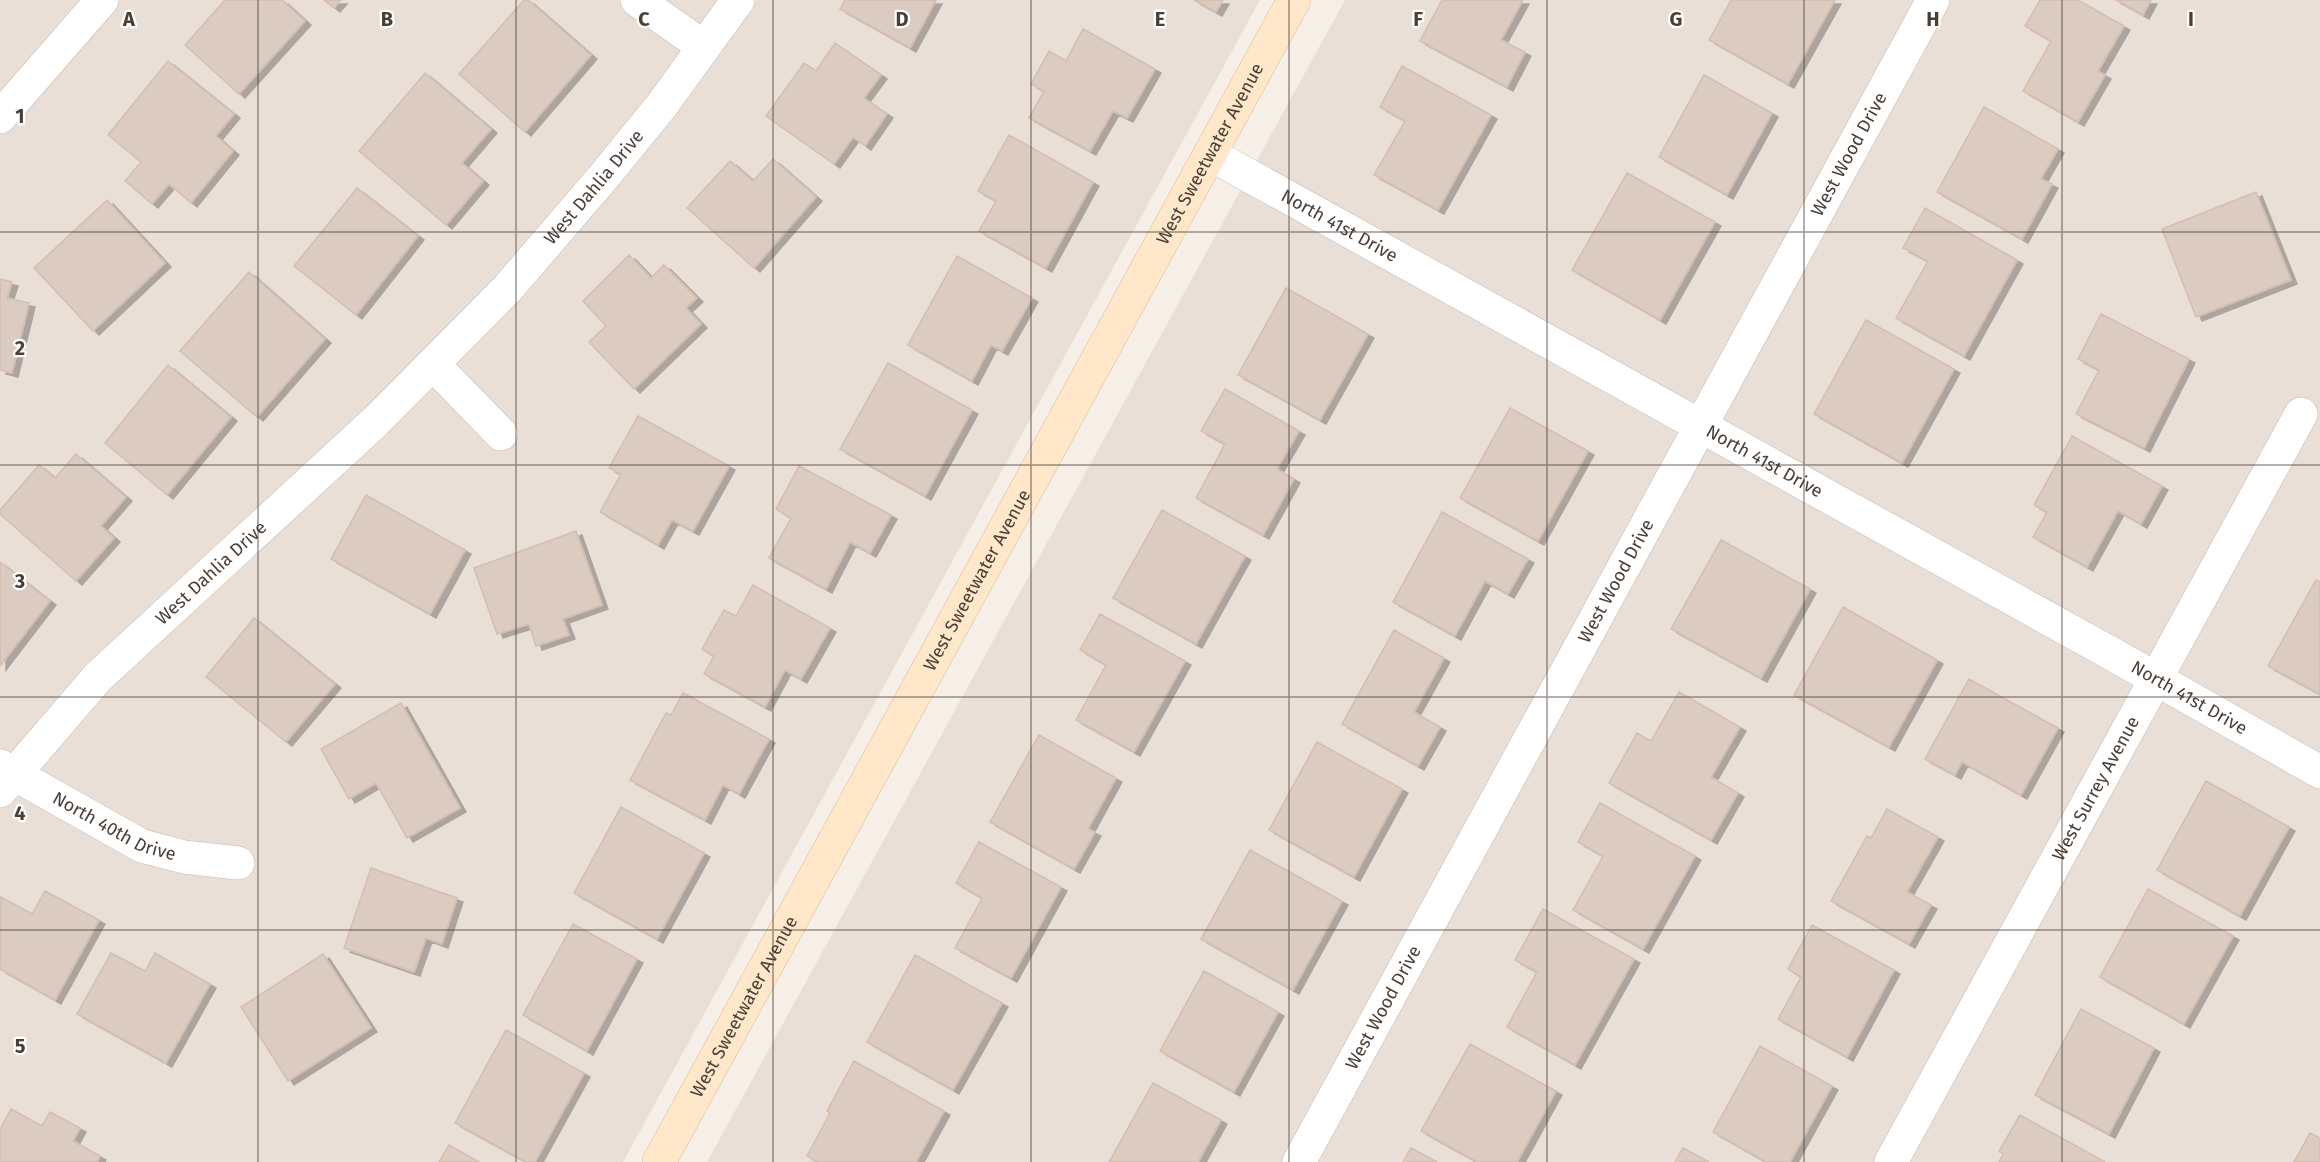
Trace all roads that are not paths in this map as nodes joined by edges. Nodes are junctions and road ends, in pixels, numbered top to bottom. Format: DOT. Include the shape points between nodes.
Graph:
graph roads {
  1 [pos="102,0"];
  2 [pos="637,0"];
  3 [pos="738,0"];
  4 [pos="1294,0"];
  5 [pos="1933,0"];
  6 [pos="704,47"];
  7 [pos="0,117"];
  8 [pos="1210,154"];
  9 [pos="434,364"];
  10 [pos="2301,414"];
  11 [pos="1700,427"];
  12 [pos="501,434"];
  13 [pos="2155,679"];
  14 [pos="2320,772"];
  15 [pos="4,777"];
  16 [pos="238,863"];
  17 [pos="660,1162"];
  18 [pos="1299,1162"];
  19 [pos="1891,1162"];
  1 -- 7 [label="street"];
  2 -- 6 [label="street"];
  3 -- 6 [label="street, West Dahlia Drive"];
  4 -- 8 [label="street, West Sweetwater Avenue"];
  5 -- 11 [label="street, West Wood Drive"];
  6 -- 9 [label="street, West Dahlia Drive" via="605,175 508,288"];
  8 -- 11 [label="street, North 41st Drive"];
  8 -- 17 [label="street, West Sweetwater Avenue"];
  9 -- 12 [label="street"];
  9 -- 15 [label="street, West Dahlia Drive" via="98,678"];
  10 -- 13 [label="street, West Surrey Avenue"];
  11 -- 13 [label="street, North 41st Drive"];
  11 -- 18 [label="street, West Wood Drive"];
  13 -- 14 [label="street, North 41st Drive"];
  13 -- 19 [label="street, West Surrey Avenue"];
  15 -- 16 [label="street, North 40th Drive" via="142,846 184,857"];
}
